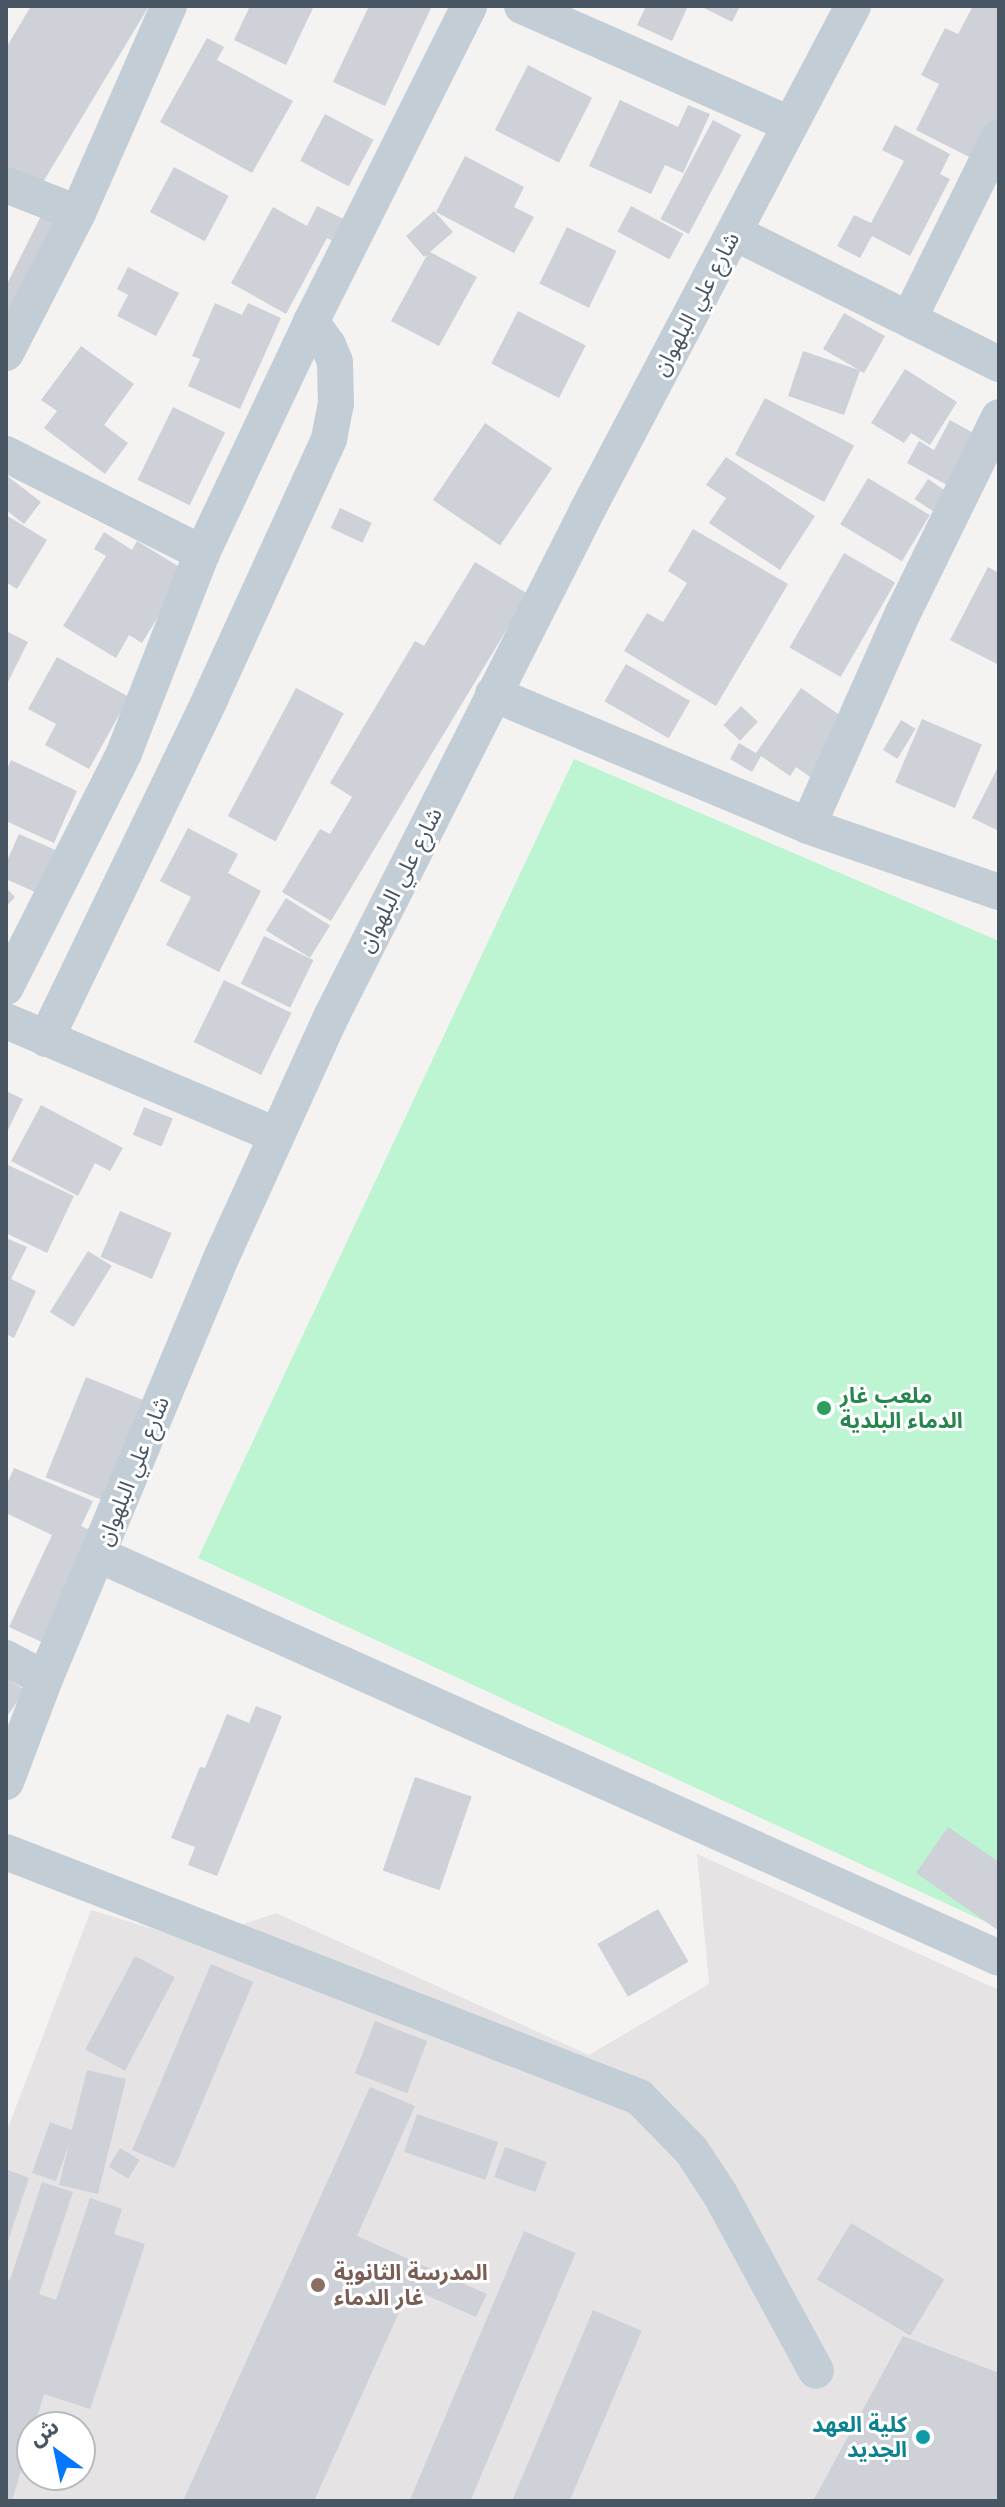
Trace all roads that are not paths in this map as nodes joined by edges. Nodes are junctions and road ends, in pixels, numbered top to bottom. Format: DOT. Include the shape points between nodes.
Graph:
graph roads {
  1 [pos="169,6"];
  2 [pos="469,6"];
  3 [pos="522,6"];
  4 [pos="853,6"];
  5 [pos="789,124"];
  6 [pos="999,137"];
  7 [pos="6,185"];
  8 [pos="78,213"];
  9 [pos="735,233"];
  10 [pos="910,317"];
  11 [pos="311,322"];
  12 [pos="6,353"];
  13 [pos="999,364"];
  14 [pos="999,417"];
  15 [pos="6,454"];
  16 [pos="202,553"];
  17 [pos="493,694"];
  18 [pos="808,826"];
  19 [pos="999,892"];
  20 [pos="6,987"];
  21 [pos="6,1021"];
  22 [pos="46,1039"];
  23 [pos="276,1135"];
  24 [pos="99,1555"];
  25 [pos="6,1658"];
  26 [pos="45,1679"];
  27 [pos="6,1782"];
  28 [pos="6,1852"];
  29 [pos="999,1958"];
  30 [pos="816,2371"];
  1 -- 8 [label="street"];
  2 -- 11 [label="street"];
  3 -- 5 [label="street"];
  4 -- 5 [label="street, شارع علي البلهوان"];
  5 -- 9 [label="street, شارع علي البلهوان"];
  6 -- 10 [label="street"];
  7 -- 8 [label="street"];
  8 -- 12 [label="street"];
  9 -- 10 [label="street"];
  9 -- 17 [label="street, شارع علي البلهوان"];
  10 -- 13 [label="street"];
  11 -- 16 [label="street"];
  11 -- 22 [label="street" via="335,362 336,404 329,439"];
  14 -- 18 [label="street" via="903,613"];
  15 -- 16 [label="street"];
  16 -- 20 [label="street" via="124,753"];
  17 -- 18 [label="street"];
  17 -- 23 [label="street, شارع علي البلهوان"];
  18 -- 19 [label="street"];
  21 -- 22 [label="street"];
  22 -- 23 [label="street"];
  23 -- 24 [label="street, شارع علي البلهوان"];
  24 -- 26 [label="street, شارع علي البلهوان"];
  24 -- 29 [label="street"];
  25 -- 26 [label="street"];
  26 -- 27 [label="street, شارع علي البلهوان"];
  28 -- 30 [label="street" via="639,2097 691,2150 720,2194"];
}
